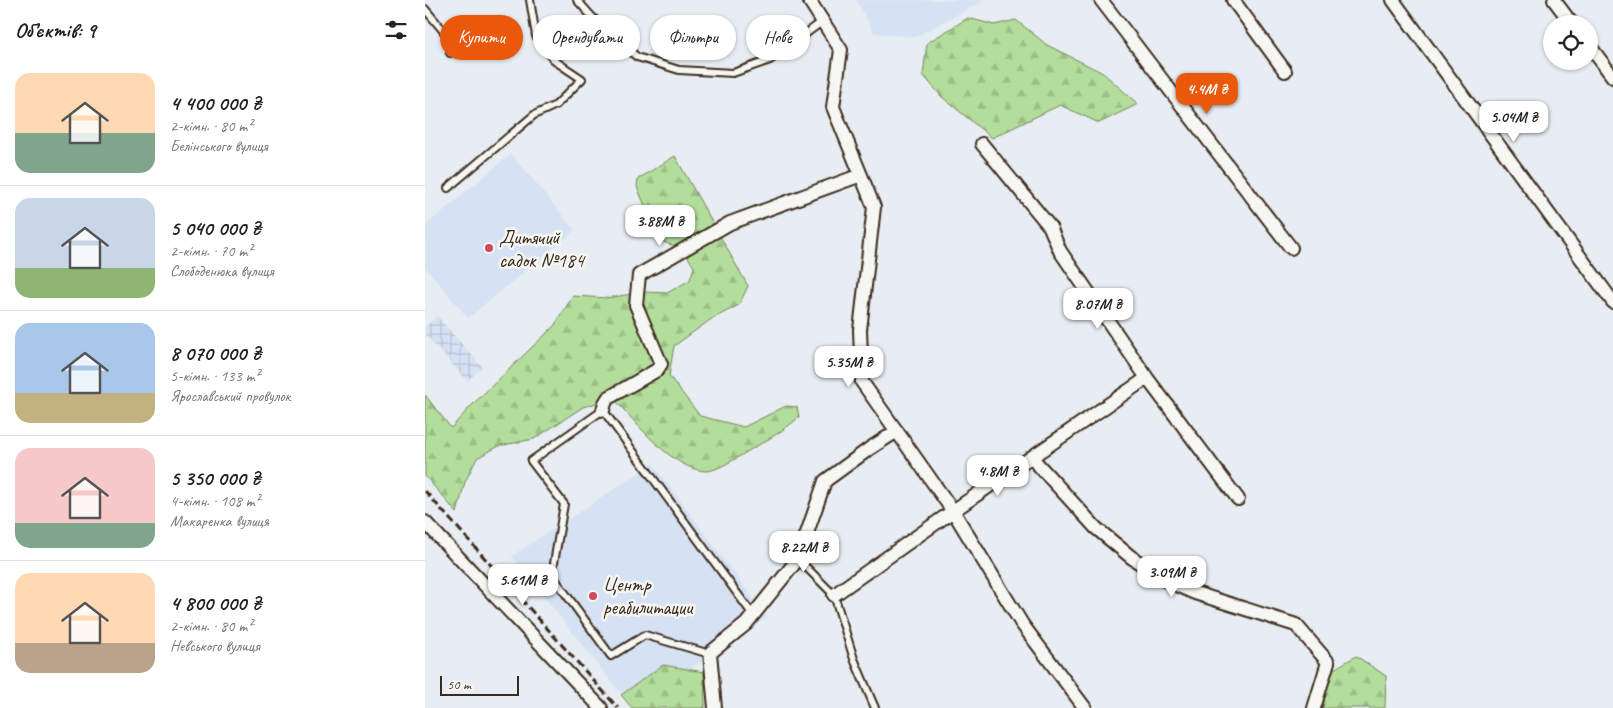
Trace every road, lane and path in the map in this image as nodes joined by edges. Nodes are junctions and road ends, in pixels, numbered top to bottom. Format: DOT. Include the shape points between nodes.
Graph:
graph roads {
  1 [pos="530,0"];
  2 [pos="577,0"];
  3 [pos="809,0"];
  4 [pos="1101,0"];
  5 [pos="1233,0"];
  6 [pos="1393,0"];
  7 [pos="1555,0"];
  8 [pos="425,9"];
  9 [pos="1566,15"];
  10 [pos="823,21"];
  11 [pos="440,27"];
  12 [pos="1598,57"];
  13 [pos="1285,71"];
  14 [pos="1613,77"];
  15 [pos="982,144"];
  16 [pos="861,175"];
  17 [pos="448,188"];
  18 [pos="1291,248"];
  19 [pos="1613,302"];
  20 [pos="1147,378"];
  21 [pos="603,410"];
  22 [pos="897,431"];
  23 [pos="1032,458"];
  24 [pos="1238,499"];
  25 [pos="953,511"];
  26 [pos="425,522"];
  27 [pos="797,559"];
  28 [pos="834,595"];
  29 [pos="753,615"];
  30 [pos="711,654"];
  31 [pos="601,708"];
  32 [pos="715,708"];
  33 [pos="875,708"];
  34 [pos="1085,708"];
  35 [pos="1314,708"];
  1 -- 17 [label="lane" via="536,36 555,61 582,78 556,105 534,115"];
  2 -- 10 [label="lane" via="594,20 637,57 679,70 733,72 770,60"];
  3 -- 10 [label="street"];
  4 -- 18 [label="street"];
  5 -- 13 [label="street"];
  6 -- 19 [label="street"];
  7 -- 9 [label="street"];
  8 -- 11 [label="lane"];
  10 -- 16 [label="street" via="841,50 833,107"];
  12 -- 14 [label="street"];
  15 -- 20 [label="street" via="1050,227 1060,251"];
  16 -- 21 [label="street" via="730,223 639,274 636,305 661,364 657,370 608,398"];
  16 -- 22 [label="street" via="874,207 860,330 862,382"];
  20 -- 23 [label="street"];
  20 -- 24 [label="street"];
  21 -- 29 [label="lane"];
  21 -- 30 [label="lane" via="531,461 563,504 552,575 611,656 645,635"];
  22 -- 25 [label="street"];
  22 -- 27 [label="street" via="825,481"];
  23 -- 25 [label="street"];
  23 -- 35 [label="street" via="1096,528 1165,580 1195,593 1297,625 1328,662"];
  25 -- 28 [label="street"];
  25 -- 34 [label="street" via="1021,624"];
  26 -- 31 [label="street"];
  27 -- 28 [label="lane"];
  27 -- 29 [label="street"];
  28 -- 33 [label="lane" via="854,659"];
  29 -- 30 [label="street"];
  30 -- 32 [label="street"];
}
